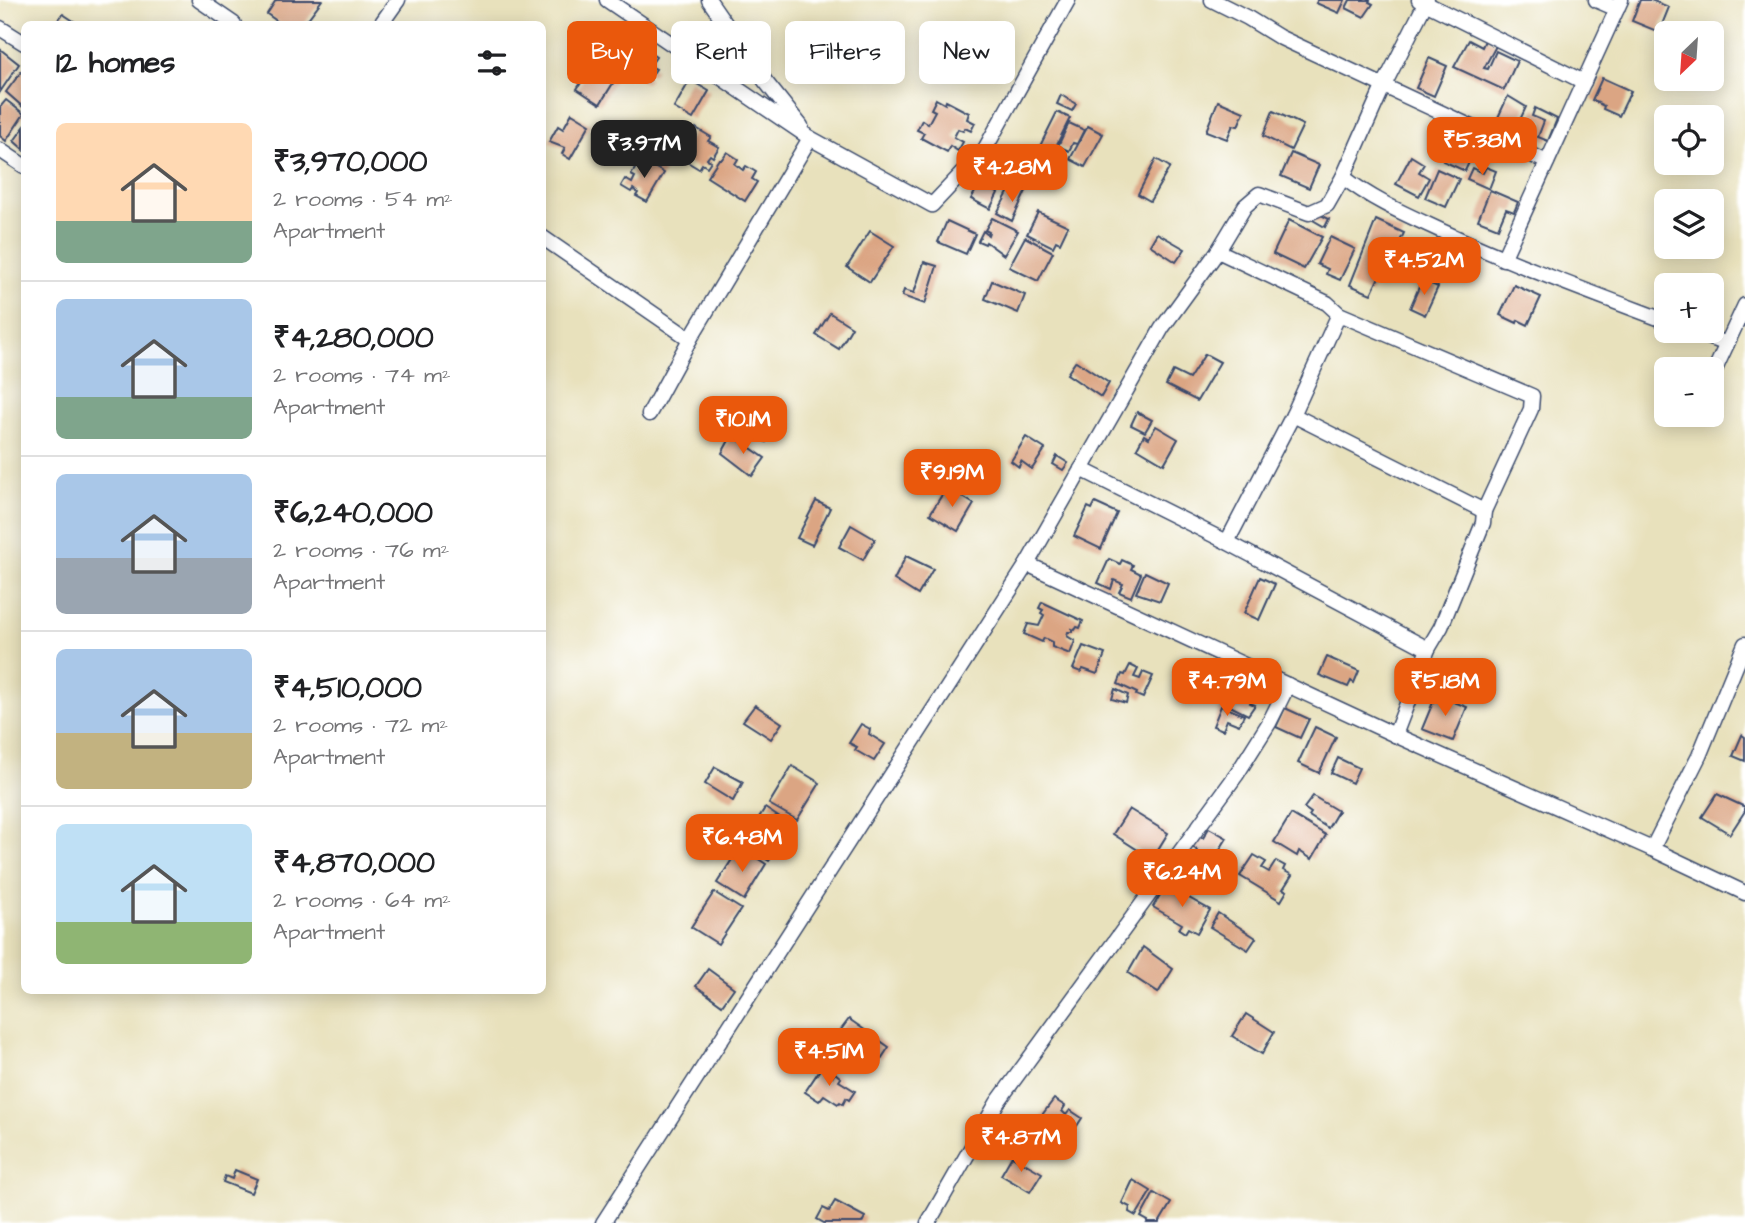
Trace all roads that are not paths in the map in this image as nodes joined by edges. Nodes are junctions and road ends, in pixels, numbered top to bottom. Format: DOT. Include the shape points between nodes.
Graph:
graph roads {
  1 [pos="199,0"];
  2 [pos="398,0"];
  3 [pos="607,0"];
  4 [pos="709,0"];
  5 [pos="1068,0"];
  6 [pos="1212,0"];
  7 [pos="1595,0"];
  8 [pos="1424,1"];
  9 [pos="1619,4"];
  10 [pos="230,21"];
  11 [pos="383,21"];
  12 [pos="0,28"];
  13 [pos="21,41"];
  14 [pos="1584,82"];
  15 [pos="1383,87"];
  16 [pos="810,138"];
  17 [pos="0,150"];
  18 [pos="1547,162"];
  19 [pos="21,164"];
  20 [pos="1343,177"];
  21 [pos="546,240"];
  22 [pos="1218,251"];
  23 [pos="1503,259"];
  24 [pos="1745,305"];
  25 [pos="1339,314"];
  26 [pos="1654,316"];
  27 [pos="690,339"];
  28 [pos="1724,343"];
  29 [pos="1727,344"];
  30 [pos="1721,357"];
  31 [pos="649,414"];
  32 [pos="1293,415"];
  33 [pos="1081,469"];
  34 [pos="1484,511"];
  35 [pos="1227,542"];
  36 [pos="1027,564"];
  37 [pos="1745,643"];
  38 [pos="1427,649"];
  39 [pos="1288,685"];
  40 [pos="1395,735"];
  41 [pos="1653,849"];
  42 [pos="1745,892"];
  43 [pos="603,1223"];
  44 [pos="928,1223"];
  1 -- 10 [label="street"];
  2 -- 11 [label="street"];
  3 -- 16 [label="street"];
  4 -- 16 [label="street"];
  5 -- 16 [label="street" via="985,149 932,205"];
  6 -- 15 [label="street"];
  7 -- 9 [label="street"];
  8 -- 14 [label="street"];
  8 -- 15 [label="street"];
  9 -- 14 [label="street"];
  12 -- 13 [label="street"];
  14 -- 18 [label="street"];
  15 -- 18 [label="street"];
  15 -- 20 [label="street"];
  16 -- 27 [label="street"];
  17 -- 19 [label="street"];
  18 -- 23 [label="street"];
  20 -- 22 [label="street" via="1326,205 1309,213 1259,194 1245,205"];
  20 -- 23 [label="street" via="1389,207"];
  21 -- 27 [label="street"];
  22 -- 25 [label="street" via="1328,303"];
  22 -- 33 [label="street" via="1163,328"];
  23 -- 26 [label="street"];
  24 -- 29 [label="street"];
  25 -- 32 [label="street"];
  25 -- 34 [label="street" via="1532,396 1531,410"];
  27 -- 31 [label="street"];
  28 -- 29 [label="street"];
  29 -- 30 [label="street"];
  32 -- 34 [label="street"];
  32 -- 35 [label="street"];
  33 -- 35 [label="street"];
  33 -- 36 [label="street"];
  34 -- 38 [label="street" via="1441,627"];
  35 -- 38 [label="street"];
  36 -- 39 [label="street"];
  36 -- 43 [label="street"];
  37 -- 41 [label="street" via="1699,756"];
  38 -- 40 [label="street"];
  39 -- 40 [label="street"];
  39 -- 44 [label="street" via="1237,774 997,1103"];
  40 -- 41 [label="street"];
  41 -- 42 [label="street"];
}
